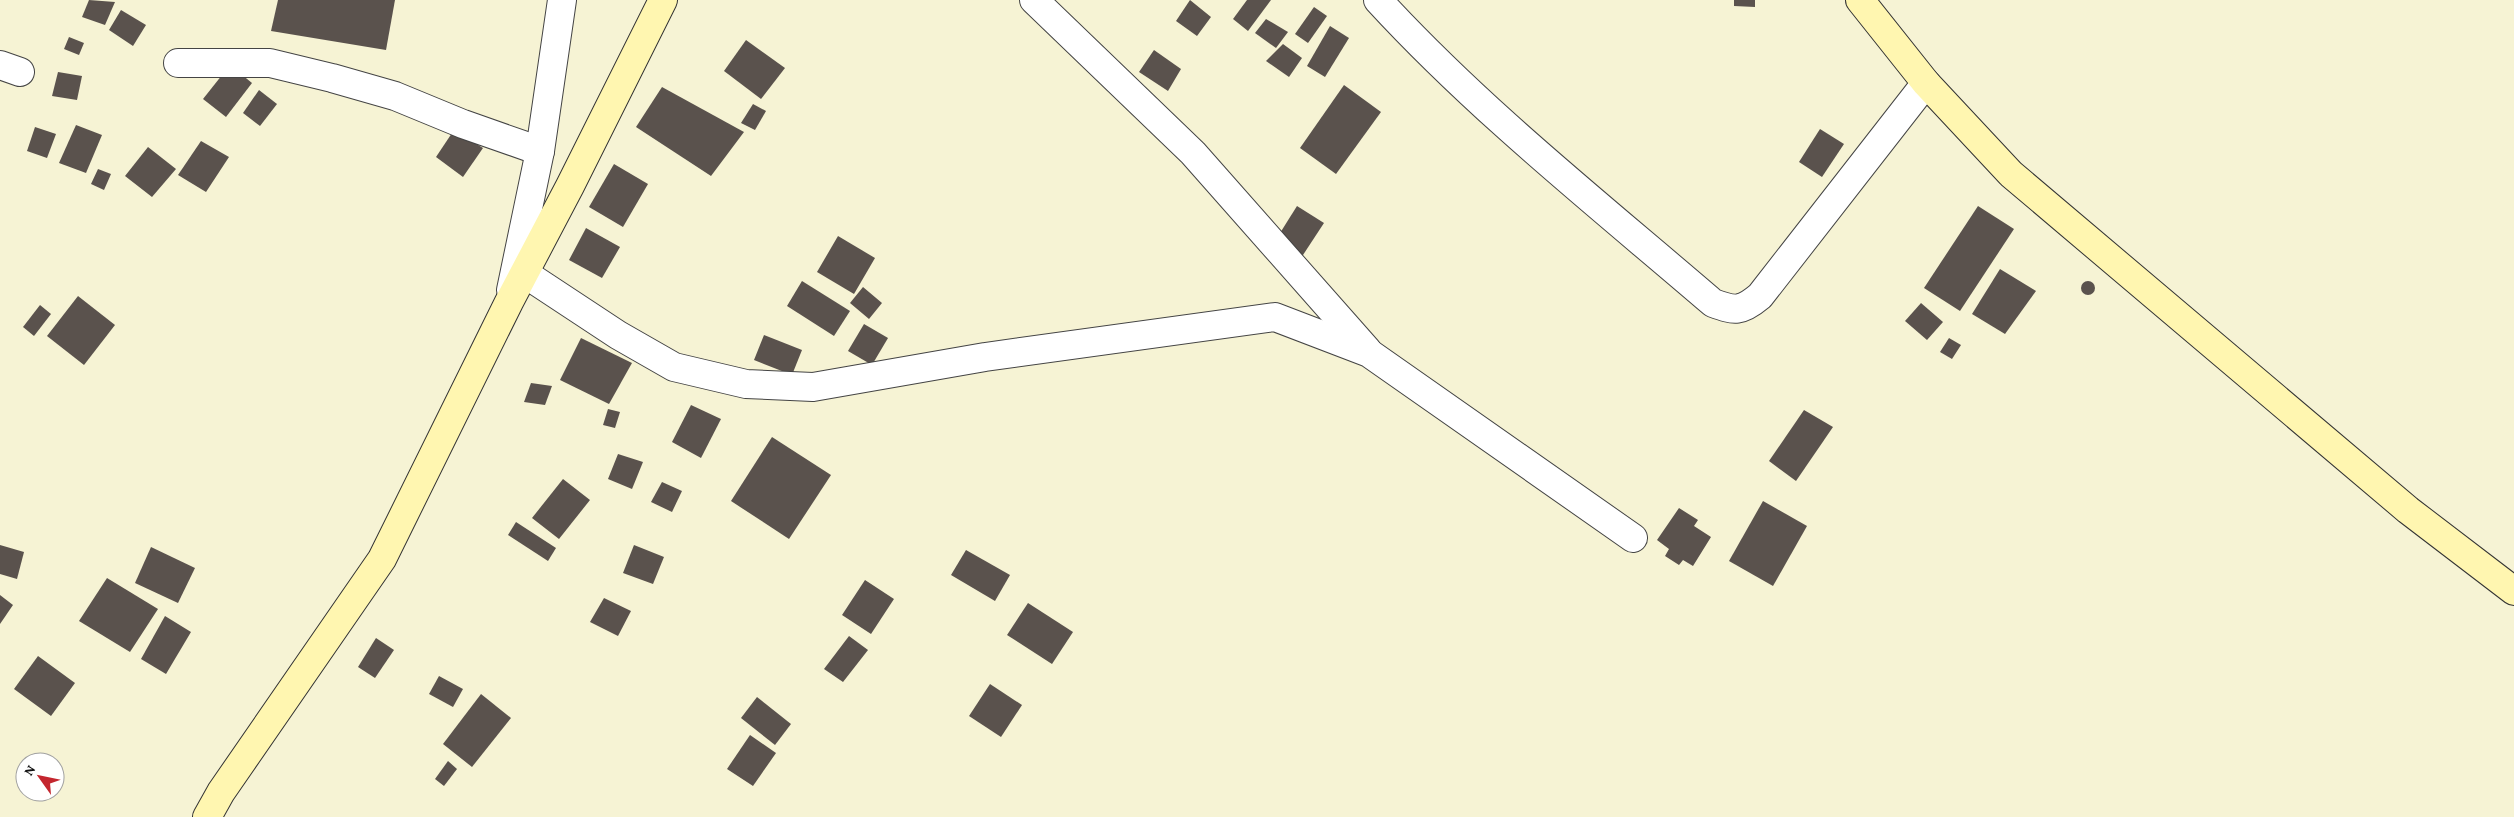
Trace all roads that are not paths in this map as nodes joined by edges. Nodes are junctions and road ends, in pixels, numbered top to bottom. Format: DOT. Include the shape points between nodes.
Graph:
graph roads {
  1 [pos="663,0"];
  2 [pos="1034,0"];
  3 [pos="1378,0"];
  4 [pos="1860,0"];
  5 [pos="559,2"];
  6 [pos="178,63"];
  7 [pos="1926,82"];
  8 [pos="540,152"];
  9 [pos="524,273"];
  10 [pos="509,302"];
  11 [pos="1369,353"];
  12 [pos="1633,538"];
  13 [pos="2514,591"];
  14 [pos="207,817"];
  1 -- 9 [label="street"];
  2 -- 11 [label="street" via="1192,153"];
  3 -- 7 [label="street" via="1426,52 1541,155 1713,303 1733,310 1747,307 1760,296"];
  4 -- 7 [label="street"];
  5 -- 8 [label="street"];
  6 -- 8 [label="street" via="270,63 332,78 395,96"];
  7 -- 13 [label="street" via="2011,174 2408,510"];
  8 -- 10 [label="street"];
  9 -- 10 [label="street"];
  9 -- 11 [label="street" via="618,335 674,367 746,384 813,387 985,357 1275,317"];
  10 -- 14 [label="street" via="382,558"];
  11 -- 12 [label="street"];
}
